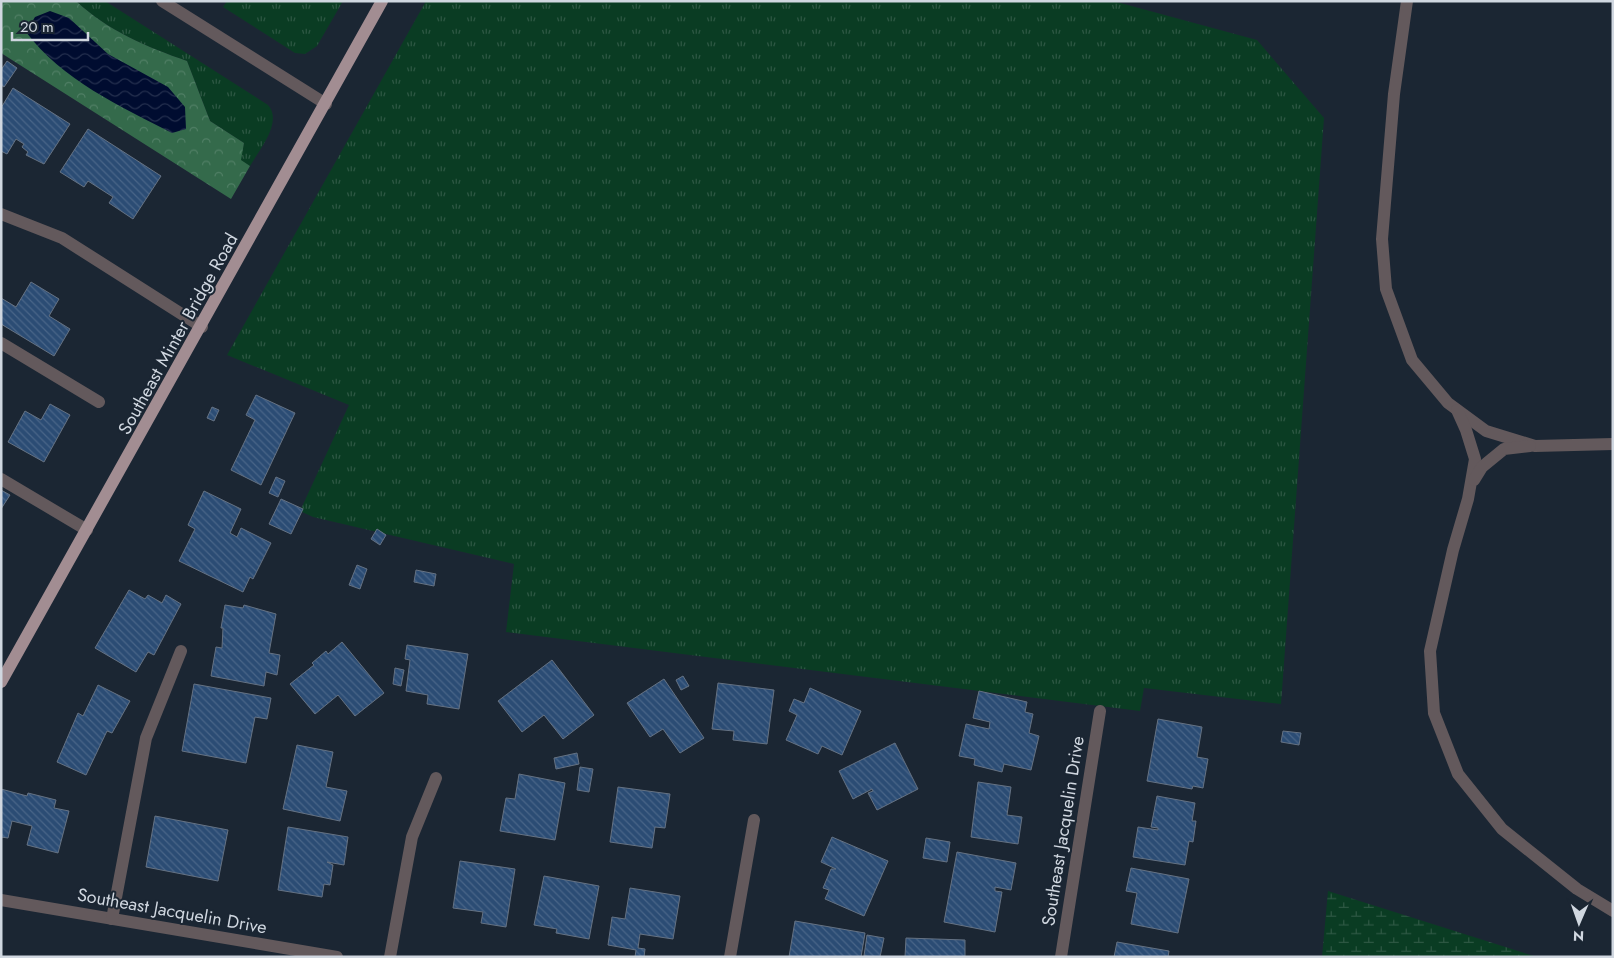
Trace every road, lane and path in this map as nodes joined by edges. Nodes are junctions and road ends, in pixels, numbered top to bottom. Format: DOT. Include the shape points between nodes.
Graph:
graph roads {
  1 [pos="162,1"];
  2 [pos="382,1"];
  3 [pos="1407,1"];
  4 [pos="326,104"];
  5 [pos="2,216"];
  6 [pos="202,327"];
  7 [pos="1,343"];
  8 [pos="99,402"];
  9 [pos="1456,408"];
  10 [pos="1613,444"];
  11 [pos="1535,446"];
  12 [pos="1,479"];
  13 [pos="1470,487"];
  14 [pos="88,530"];
  15 [pos="181,651"];
  16 [pos="1,682"];
  17 [pos="1100,711"];
  18 [pos="436,778"];
  19 [pos="754,820"];
  20 [pos="1,900"];
  21 [pos="1613,911"];
  22 [pos="112,919"];
  23 [pos="337,957"];
  24 [pos="390,957"];
  25 [pos="730,957"];
  26 [pos="1061,957"];
  1 -- 4 [label="street"];
  2 -- 4 [label="main road, Southeast Minter Bridge Road"];
  3 -- 9 [label="street" via="1394,94 1382,239 1386,289 1412,360 1448,403"];
  4 -- 6 [label="main road, Southeast Minter Bridge Road"];
  5 -- 6 [label="street" via="62,238"];
  6 -- 14 [label="main road, Southeast Minter Bridge Road"];
  7 -- 8 [label="street"];
  9 -- 11 [label="street" via="1486,430"];
  9 -- 13 [label="street" via="1475,459"];
  10 -- 11 [label="street"];
  11 -- 13 [label="street" via="1504,449 1482,467"];
  12 -- 14 [label="street"];
  13 -- 21 [label="street" via="1430,651 1434,713 1458,774 1502,829 1577,889"];
  14 -- 16 [label="main road, Southeast Minter Bridge Road"];
  15 -- 22 [label="street" via="146,738"];
  17 -- 26 [label="street, Southeast Jacquelin Drive"];
  18 -- 24 [label="street" via="412,837"];
  19 -- 25 [label="street"];
  20 -- 22 [label="street, Southeast Jacquelin Drive"];
  22 -- 23 [label="street, Southeast Jacquelin Drive"];
}
